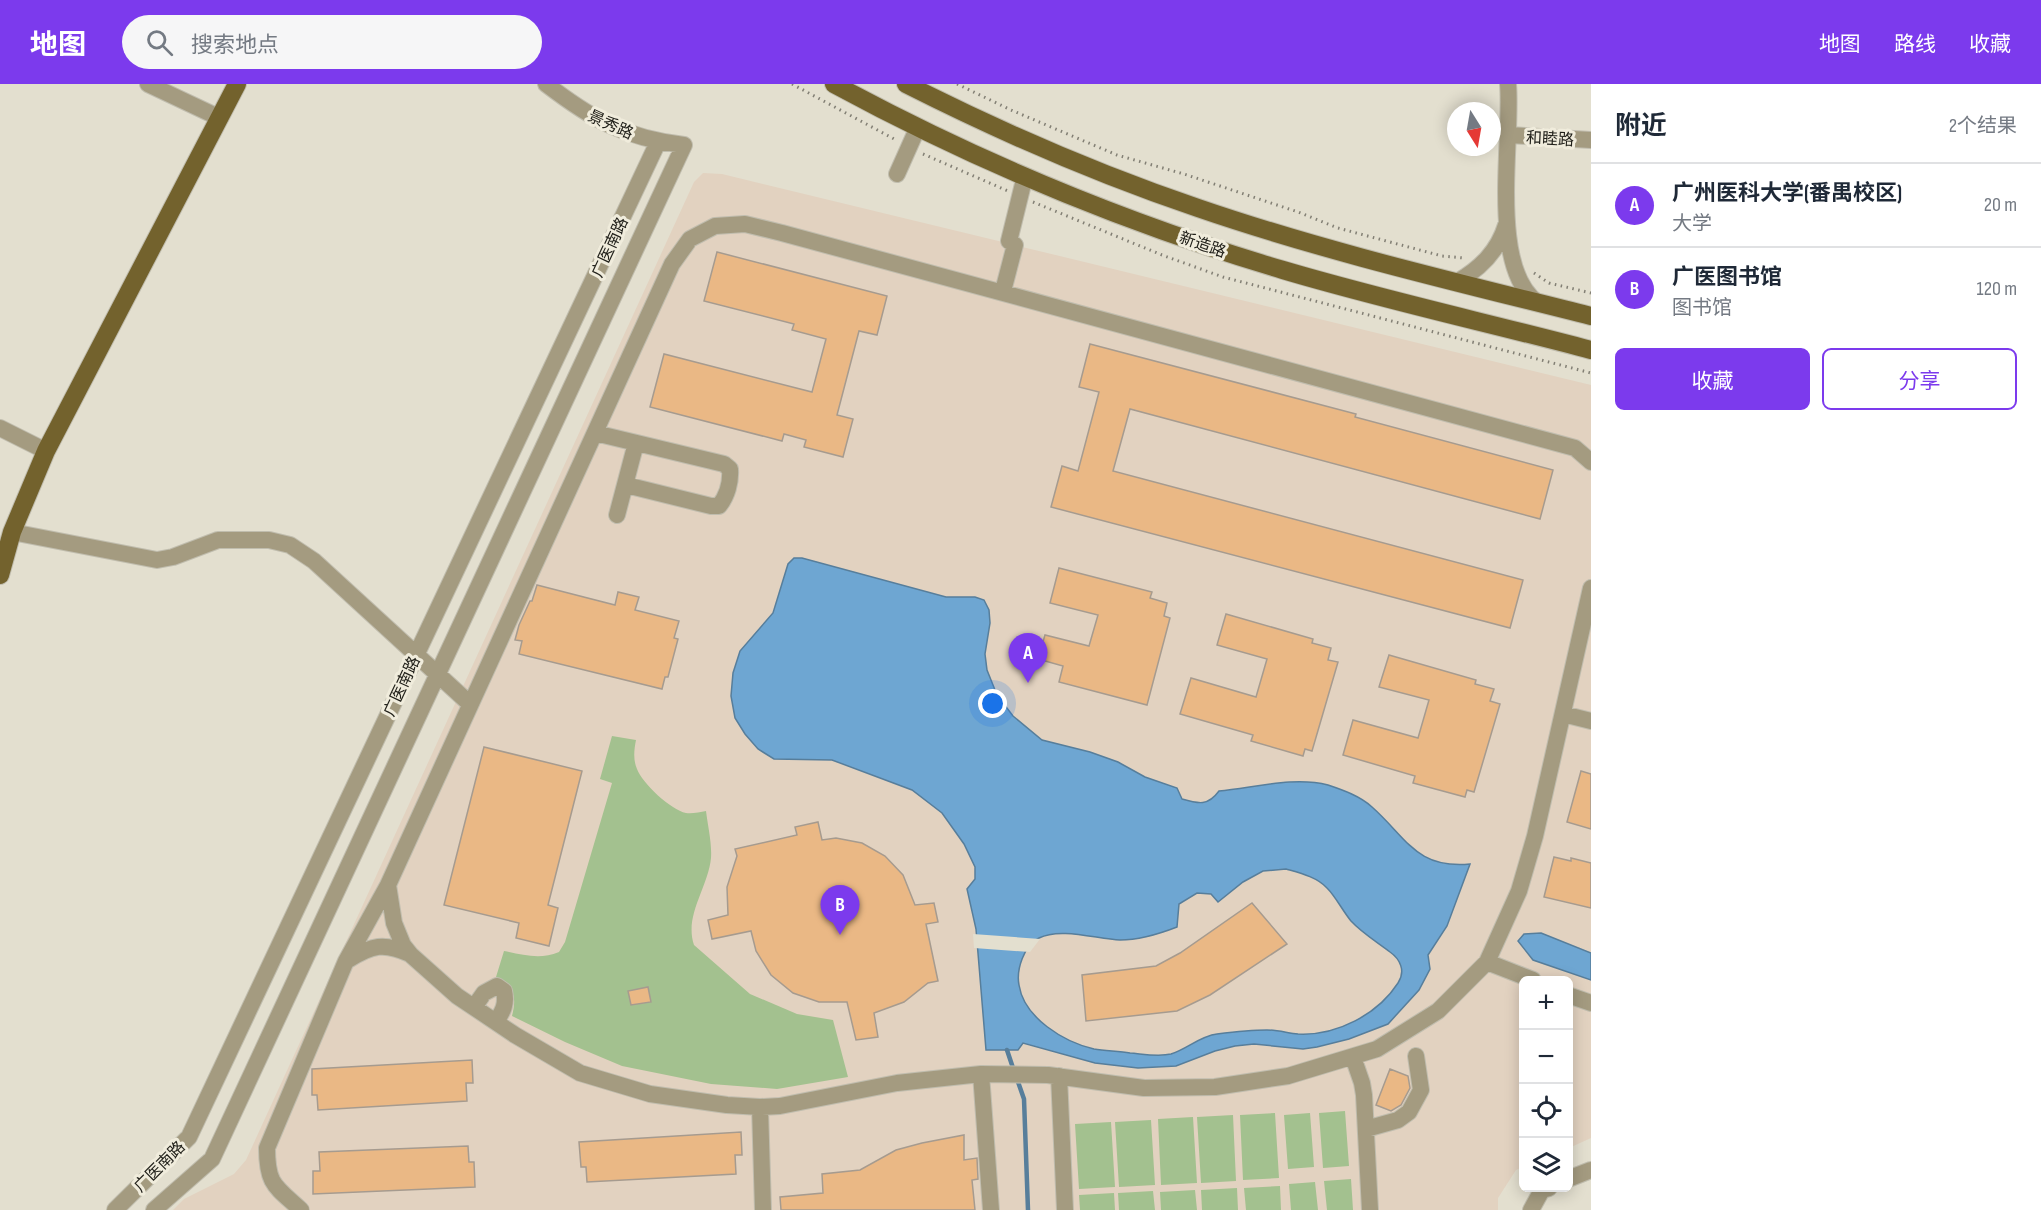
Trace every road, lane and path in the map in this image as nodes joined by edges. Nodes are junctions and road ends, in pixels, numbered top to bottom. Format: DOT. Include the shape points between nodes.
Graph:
graph roads {
  1 [pos="148,84"];
  2 [pos="237,84"];
  3 [pos="546,84"];
  4 [pos="792,84"];
  5 [pos="834,84"];
  6 [pos="906,84"];
  7 [pos="957,84"];
  8 [pos="1508,84"];
  9 [pos="220,118"];
  10 [pos="918,127"];
  11 [pos="1509,135"];
  12 [pos="1591,140"];
  13 [pos="658,142"];
  14 [pos="902,143"];
  15 [pos="684,145"];
  16 [pos="917,151"];
  17 [pos="897,174"];
  18 [pos="1025,176"];
  19 [pos="975,177"];
  20 [pos="1065,216"];
  21 [pos="1506,224"];
  22 [pos="1471,256"];
  23 [pos="1529,269"];
  24 [pos="1457,282"];
  25 [pos="1003,291"];
  26 [pos="1591,293"];
  27 [pos="1538,303"];
  28 [pos="1591,316"];
  29 [pos="1591,350"];
  30 [pos="1591,373"];
  31 [pos="0,428"];
  32 [pos="595,433"];
  33 [pos="636,443"];
  34 [pos="46,451"];
  35 [pos="1591,462"];
  36 [pos="626,485"];
  37 [pos="616,515"];
  38 [pos="12,532"];
  39 [pos="0,575"];
  40 [pos="1591,588"];
  41 [pos="470,704"];
  42 [pos="1563,714"];
  43 [pos="1591,721"];
  44 [pos="388,885"];
  45 [pos="411,955"];
  46 [pos="346,961"];
  47 [pos="1487,962"];
  48 [pos="1521,976"];
  49 [pos="1573,996"];
  50 [pos="1591,1003"];
  51 [pos="474,1007"];
  52 [pos="496,1022"];
  53 [pos="1416,1056"];
  54 [pos="1353,1057"];
  55 [pos="981,1074"];
  56 [pos="1054,1076"];
  57 [pos="760,1107"];
  58 [pos="1366,1129"];
  59 [pos="1591,1170"];
  60 [pos="1573,1177"];
  61 [pos="1541,1192"];
  62 [pos="115,1210"];
  63 [pos="154,1210"];
  64 [pos="301,1210"];
  65 [pos="763,1210"];
  66 [pos="991,1210"];
  67 [pos="1065,1210"];
  68 [pos="1370,1210"];
  69 [pos="1531,1210"];
  1 -- 9 [label="street"];
  2 -- 9 [label="main road"];
  3 -- 13 [label="street, 景秀路" via="610,127"];
  4 -- 14 [label="path"];
  5 -- 10 [label="main road, 新造路"];
  6 -- 24 [label="main road, 新造路" via="1008,134 1153,192 1287,236"];
  7 -- 22 [label="path" via="1117,155 1338,228 1443,256"];
  8 -- 11 [label="street"];
  9 -- 34 [label="main road"];
  10 -- 17 [label="street"];
  10 -- 18 [label="main road, 新造路"];
  11 -- 12 [label="street, 和睦路"];
  11 -- 21 [label="street"];
  13 -- 15 [label="street, 景秀路"];
  13 -- 62 [label="street, 广医南路" via="189,1137"];
  15 -- 63 [label="street, 广医南路" via="212,1159"];
  16 -- 19 [label="path"];
  18 -- 25 [label="street"];
  18 -- 29 [label="main road, 新造路" via="1124,216 1268,265"];
  20 -- 30 [label="path" via="1239,282"];
  21 -- 24 [label="street" via="1490,256"];
  21 -- 27 [label="street" via="1520,280"];
  23 -- 26 [label="path" via="1544,280"];
  24 -- 27 [label="main road, 新造路"];
  25 -- 32 [label="street" via="745,224 715,226 690,239 672,264"];
  25 -- 35 [label="street" via="1575,448"];
  27 -- 28 [label="main road, 新造路"];
  31 -- 34 [label="street"];
  32 -- 33 [label="street"];
  32 -- 41 [label="street"];
  33 -- 36 [label="street"];
  33 -- 36 [label="street" via="724,464 730,469 731,479 719,506"];
  34 -- 38 [label="main road"];
  36 -- 37 [label="street"];
  38 -- 39 [label="main road"];
  38 -- 41 [label="street" via="157,560 218,540 269,540 290,545 314,561"];
  40 -- 42 [label="street"];
  41 -- 44 [label="street"];
  42 -- 43 [label="street"];
  42 -- 47 [label="street" via="1519,891"];
  44 -- 45 [label="street" via="394,923"];
  44 -- 46 [label="street"];
  45 -- 46 [label="street" via="395,947 379,946"];
  45 -- 51 [label="street"];
  46 -- 64 [label="street" via="267,1148 267,1169 273,1184"];
  47 -- 48 [label="street"];
  47 -- 54 [label="street" via="1438,1011 1377,1049"];
  49 -- 50 [label="street"];
  51 -- 52 [label="street"];
  51 -- 52 [label="street" via="484,993 497,986 506,999 505,1009"];
  52 -- 57 [label="street" via="580,1072 650,1094"];
  53 -- 58 [label="street" via="1421,1090 1409,1112 1398,1120"];
  54 -- 56 [label="street" via="1288,1076 1215,1087 1144,1088"];
  54 -- 58 [label="street" via="1362,1083"];
  55 -- 56 [label="street"];
  55 -- 57 [label="street" via="897,1083"];
  55 -- 66 [label="street"];
  56 -- 67 [label="street"];
  57 -- 65 [label="street"];
  58 -- 68 [label="street"];
  59 -- 60 [label="street"];
  61 -- 69 [label="street"];
}
